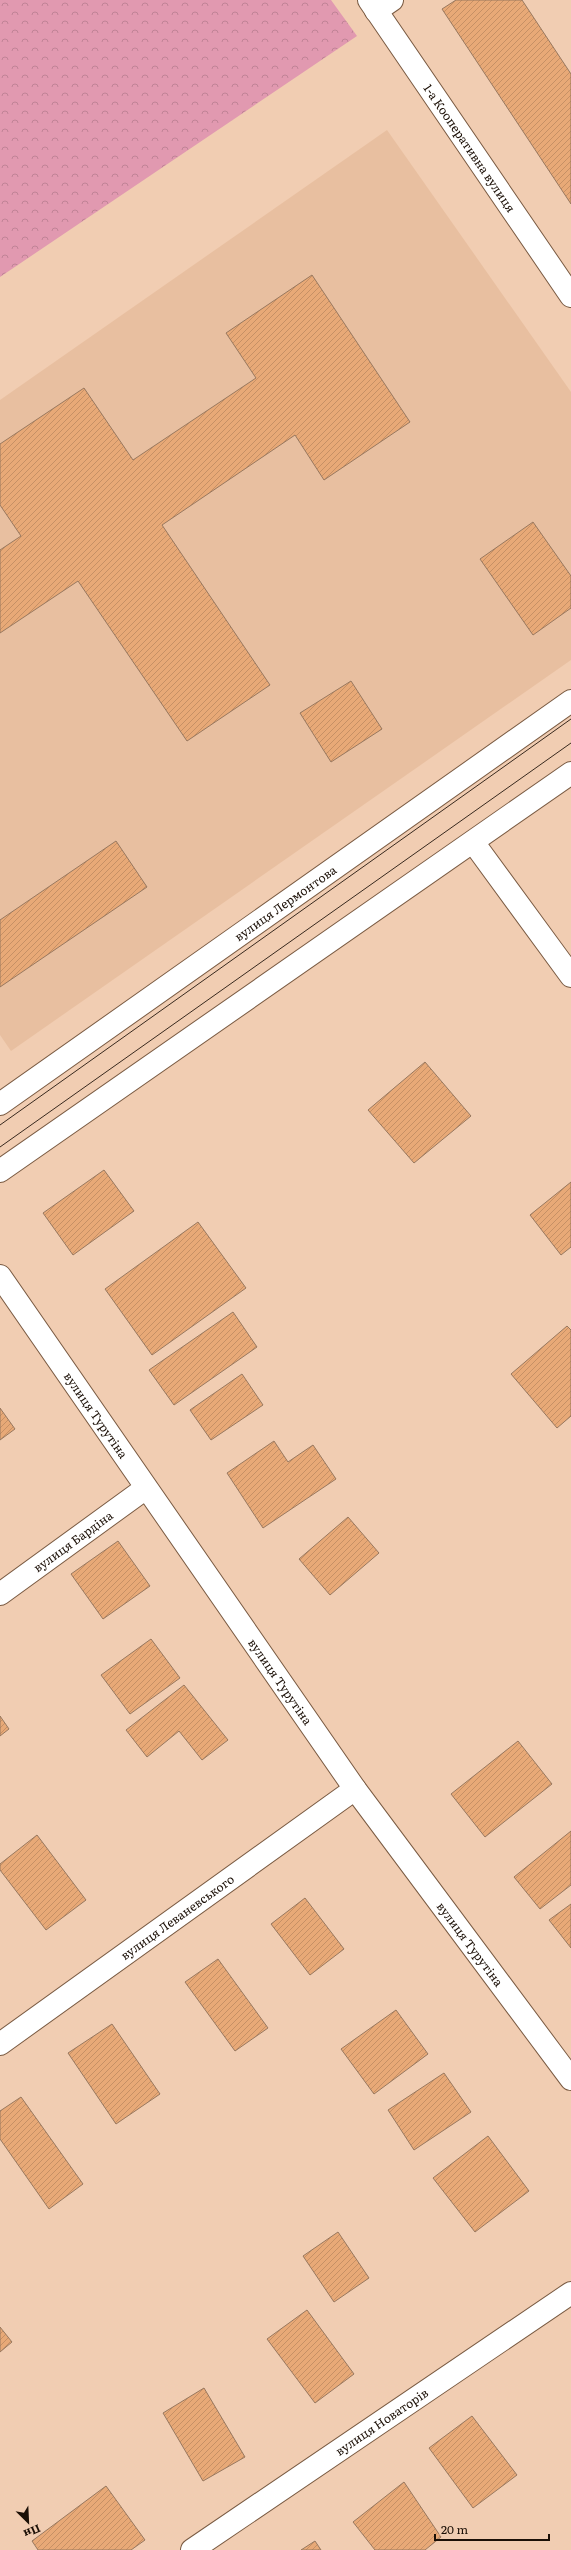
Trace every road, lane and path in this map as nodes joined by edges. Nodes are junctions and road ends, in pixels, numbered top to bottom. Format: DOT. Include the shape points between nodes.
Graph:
graph roads {
  1 [pos="379,4"];
  2 [pos="571,296"];
  3 [pos="571,701"];
  4 [pos="571,773"];
  5 [pos="473,842"];
  6 [pos="571,976"];
  7 [pos="0,1104"];
  8 [pos="0,1171"];
  9 [pos="0,1276"];
  10 [pos="146,1488"];
  11 [pos="0,1594"];
  12 [pos="355,1789"];
  13 [pos="0,2044"];
  14 [pos="571,2079"];
  15 [pos="571,2293"];
  16 [pos="192,2550"];
  1 -- 2 [label="street, 1-а Кооперативна вулиця"];
  3 -- 7 [label="street, вулиця Лермонтова"];
  4 -- 5 [label="street"];
  5 -- 6 [label="street"];
  5 -- 8 [label="street"];
  9 -- 10 [label="street, вулиця Турутіна"];
  10 -- 11 [label="street, вулиця Бардіна"];
  10 -- 12 [label="street, вулиця Турутіна"];
  12 -- 13 [label="street, вулиця Леваневського"];
  12 -- 14 [label="street, вулиця Турутіна"];
  15 -- 16 [label="street, вулиця Новаторів"];
}
